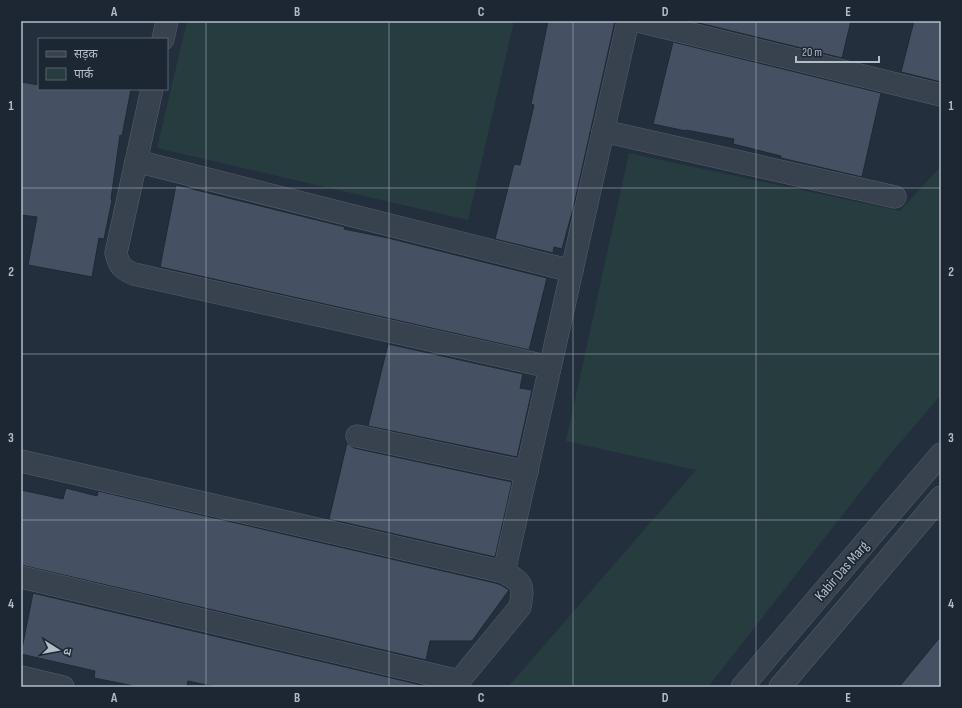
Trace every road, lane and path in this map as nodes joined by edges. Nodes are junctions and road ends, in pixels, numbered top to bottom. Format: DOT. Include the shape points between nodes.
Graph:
graph roads {
  1 [pos="167,21"];
  2 [pos="628,21"];
  3 [pos="638,21"];
  4 [pos="163,38"];
  5 [pos="152,90"];
  6 [pos="941,95"];
  7 [pos="602,131"];
  8 [pos="136,161"];
  9 [pos="895,197"];
  10 [pos="572,271"];
  11 [pos="550,368"];
  12 [pos="357,436"];
  13 [pos="941,454"];
  14 [pos="21,461"];
  15 [pos="526,472"];
  16 [pos="941,496"];
  17 [pos="504,572"];
  18 [pos="21,577"];
  19 [pos="21,677"];
  20 [pos="456,684"];
  21 [pos="63,687"];
  22 [pos="742,687"];
  23 [pos="780,687"];
  1 -- 4 [label="street"];
  2 -- 7 [label="street"];
  3 -- 6 [label="street"];
  5 -- 8 [label="street"];
  7 -- 9 [label="street"];
  7 -- 10 [label="street"];
  8 -- 10 [label="street"];
  8 -- 11 [label="street" via="116,253 118,263 125,270 142,276"];
  10 -- 11 [label="street"];
  11 -- 15 [label="street"];
  12 -- 15 [label="street"];
  13 -- 22 [label="street, Kabir Das Marg"];
  14 -- 17 [label="street"];
  15 -- 17 [label="street"];
  16 -- 23 [label="street, Kabir Das Marg"];
  17 -- 20 [label="street" via="518,580 522,591 520,607"];
  18 -- 20 [label="street"];
  19 -- 21 [label="street"];
}
